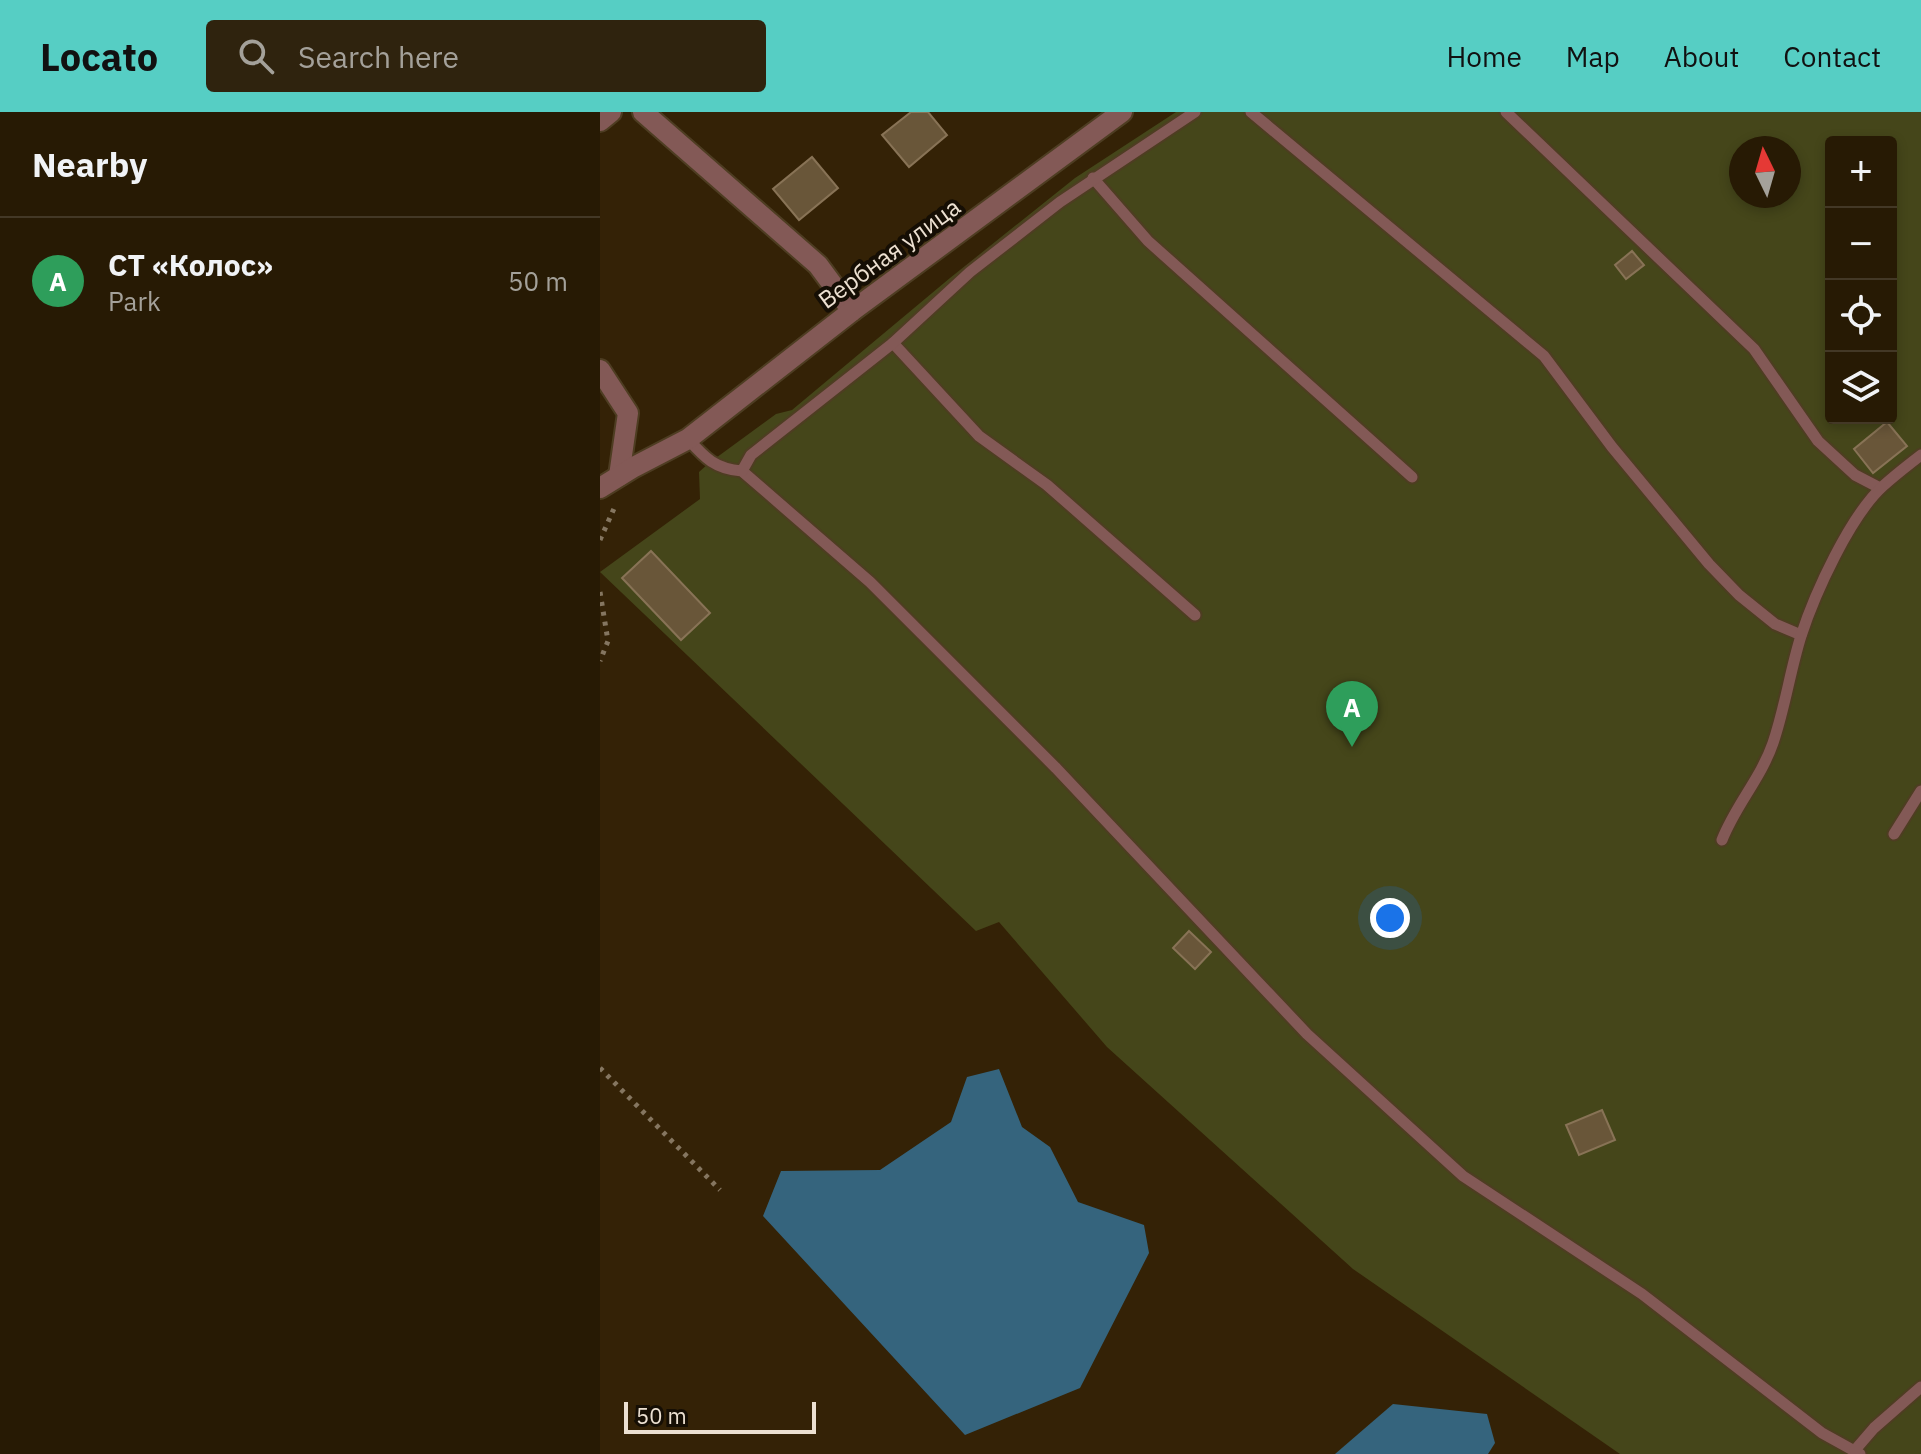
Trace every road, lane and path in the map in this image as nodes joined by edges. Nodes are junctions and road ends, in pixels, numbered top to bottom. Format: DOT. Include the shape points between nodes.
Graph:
graph roads {
  1 [pos="611,112"];
  2 [pos="643,112"];
  3 [pos="1122,112"];
  4 [pos="1195,112"];
  5 [pos="1251,112"];
  6 [pos="1506,112"];
  7 [pos="600,121"];
  8 [pos="1093,178"];
  9 [pos="852,311"];
  10 [pos="893,343"];
  11 [pos="600,370"];
  12 [pos="688,439"];
  13 [pos="1921,455"];
  14 [pos="742,471"];
  15 [pos="619,476"];
  16 [pos="1412,477"];
  17 [pos="600,488"];
  18 [pos="1880,488"];
  19 [pos="600,592"];
  20 [pos="1195,615"];
  21 [pos="1801,635"];
  22 [pos="600,661"];
  23 [pos="1921,791"];
  24 [pos="1894,834"];
  25 [pos="1722,840"];
  26 [pos="600,1068"];
  27 [pos="720,1190"];
  28 [pos="1921,1387"];
  29 [pos="1858,1452"];
  1 -- 7 [label="street"];
  2 -- 9 [label="street" via="818,265"];
  3 -- 9 [label="street, Вербная улица"];
  4 -- 8 [label="lane"];
  5 -- 21 [label="lane" via="1544,356 1709,564 1775,624"];
  6 -- 18 [label="lane" via="1754,349 1818,441 1855,475"];
  8 -- 10 [label="lane" via="970,272"];
  8 -- 16 [label="lane" via="1148,241"];
  9 -- 12 [label="street, Вербная улица"];
  10 -- 14 [label="lane" via="751,455"];
  10 -- 20 [label="lane" via="979,436 1047,485"];
  11 -- 15 [label="street" via="628,413"];
  12 -- 14 [label="lane" via="709,463"];
  12 -- 15 [label="street, Вербная улица"];
  13 -- 18 [label="lane"];
  14 -- 29 [label="lane" via="870,582 1056,768 1307,1034 1463,1176 1642,1294 1822,1433"];
  15 -- 17 [label="street, Вербная улица"];
  18 -- 21 [label="lane" via="1828,569"];
  19 -- 22 [label="path" via="608,641"];
  21 -- 25 [label="lane" via="1773,743"];
  23 -- 24 [label="lane"];
  26 -- 27 [label="path"];
  28 -- 29 [label="lane" via="1874,1428"];
}
